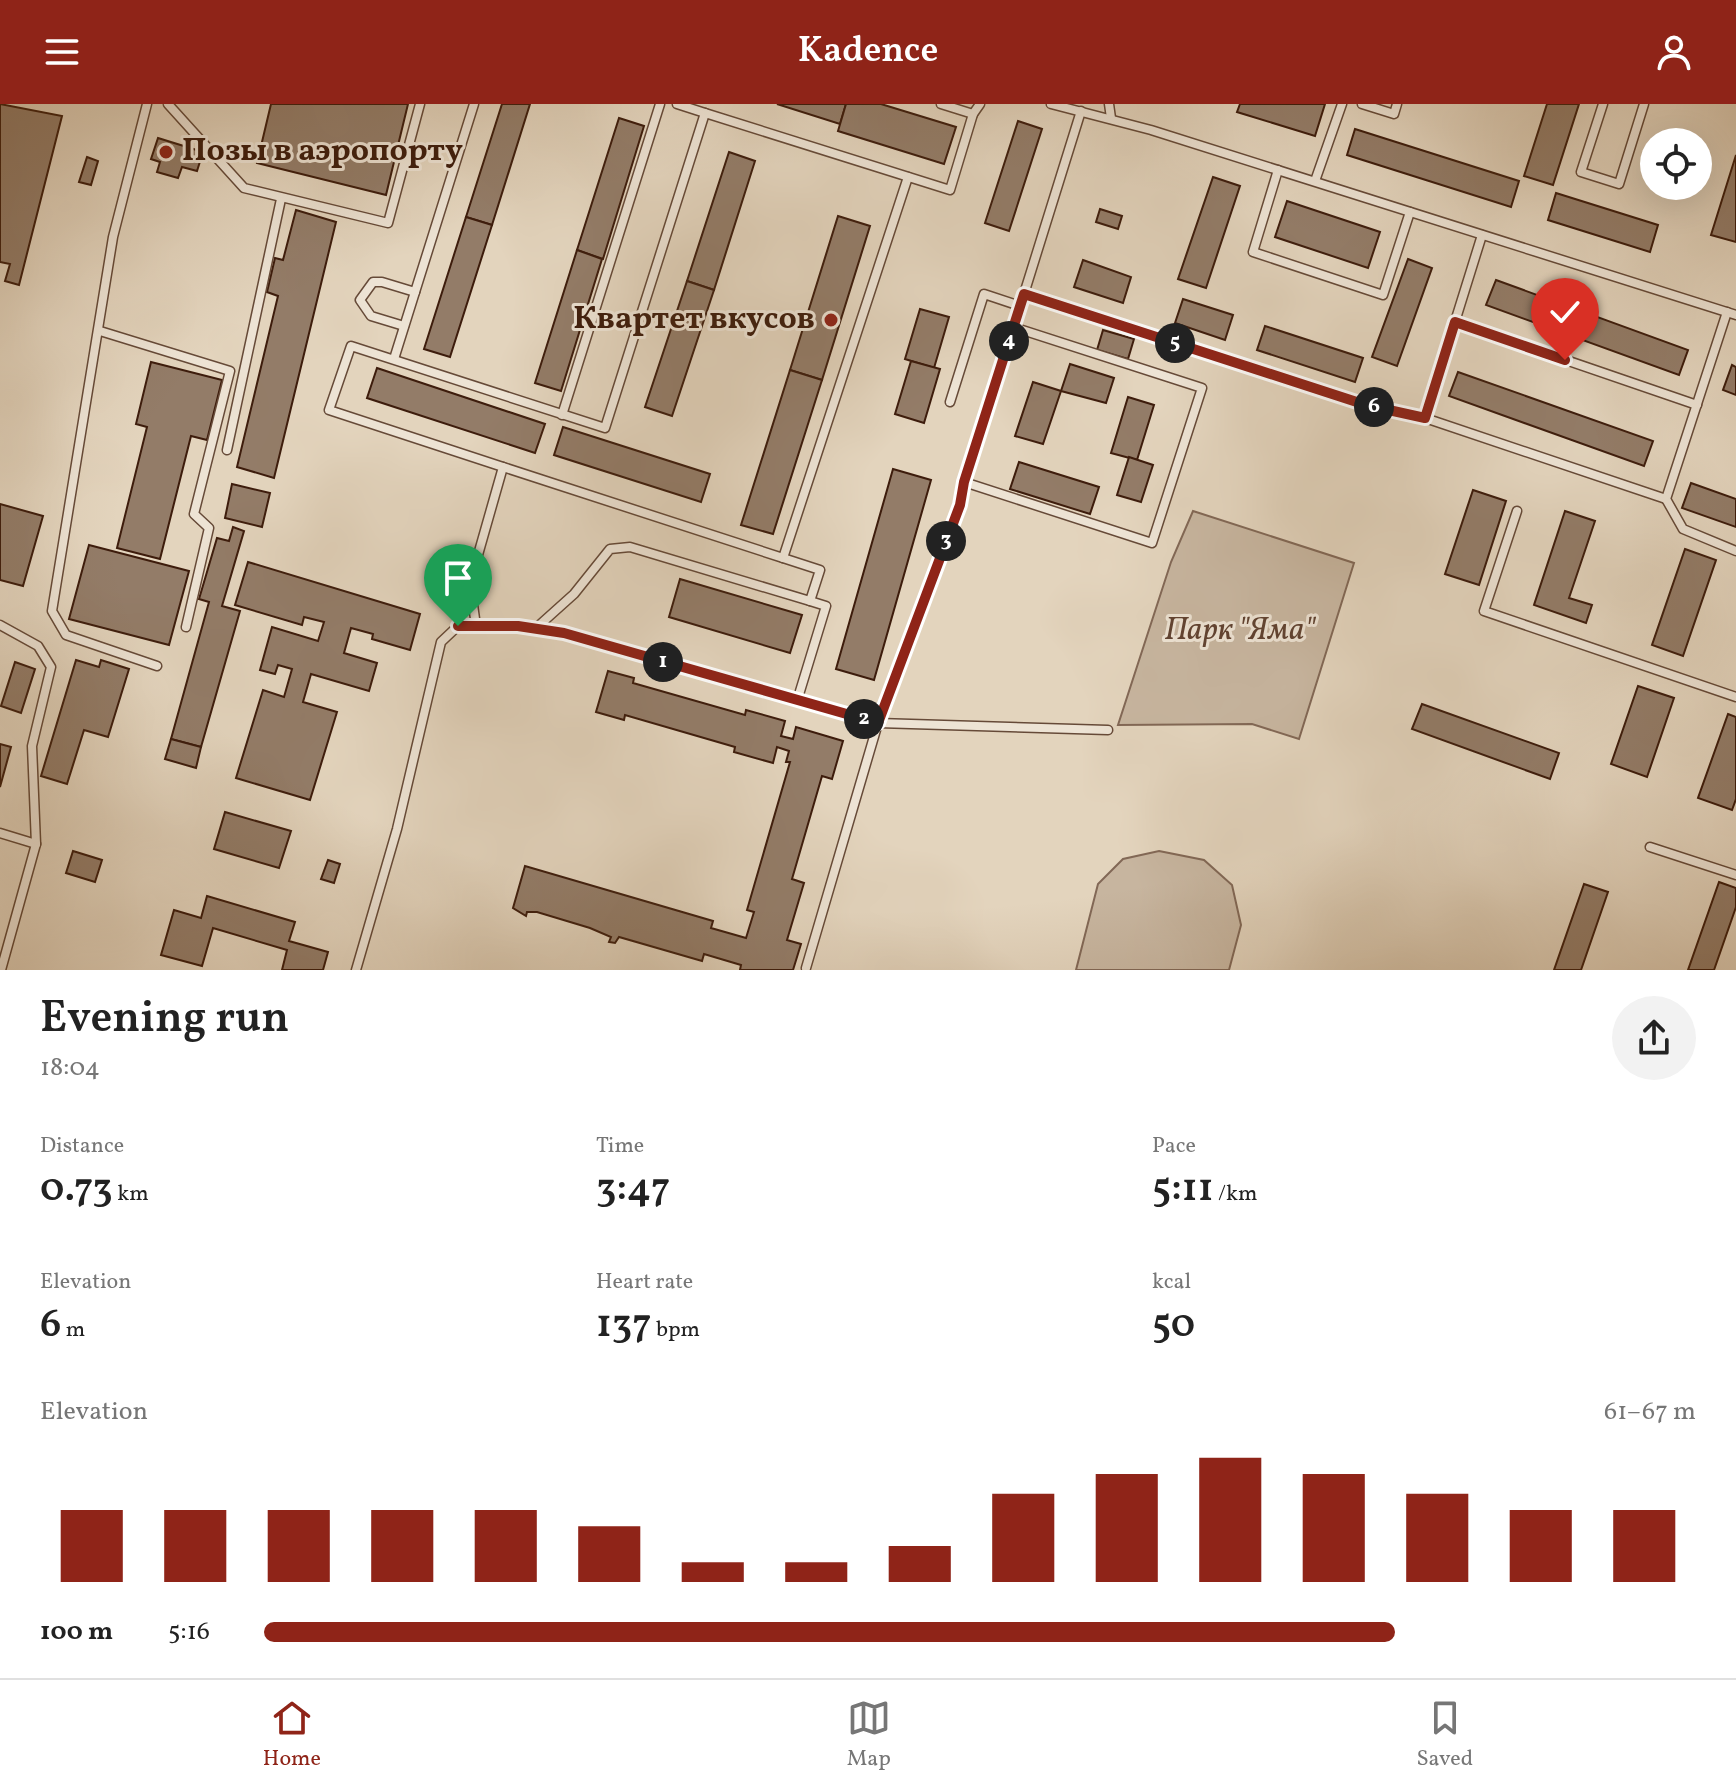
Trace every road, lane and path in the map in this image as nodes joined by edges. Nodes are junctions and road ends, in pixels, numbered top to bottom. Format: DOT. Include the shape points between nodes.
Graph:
graph roads {
  1 [pos="147,104"];
  2 [pos="168,104"];
  3 [pos="420,104"];
  4 [pos="474,104"];
  5 [pos="660,104"];
  6 [pos="677,104"];
  7 [pos="941,104"];
  8 [pos="980,104"];
  9 [pos="1051,104"];
  10 [pos="1109,104"];
  11 [pos="1342,104"];
  12 [pos="1362,104"];
  13 [pos="1397,104"];
  14 [pos="1603,104"];
  15 [pos="1644,104"];
  16 [pos="1081,111"];
  17 [pos="705,113"];
  18 [pos="973,114"];
  19 [pos="1111,118"];
  20 [pos="1278,170"];
  21 [pos="908,177"];
  22 [pos="1315,181"];
  23 [pos="281,199"];
  24 [pos="1410,212"];
  25 [pos="1482,235"];
  26 [pos="415,292"];
  27 [pos="1024,294"];
  28 [pos="1020,306"];
  29 [pos="1732,314"];
  30 [pos="1455,322"];
  31 [pos="404,326"];
  32 [pos="1013,327"];
  33 [pos="100,331"];
  34 [pos="394,359"];
  35 [pos="950,402"];
  36 [pos="1697,405"];
  37 [pos="562,415"];
  38 [pos="1425,418"];
  39 [pos="227,450"];
  40 [pos="503,467"];
  41 [pos="964,482"];
  42 [pos="1666,499"];
  43 [pos="1517,511"];
  44 [pos="1736,551"];
  45 [pos="783,558"];
  46 [pos="810,601"];
  47 [pos="0,625"];
  48 [pos="476,626"];
  49 [pos="186,627"];
  50 [pos="535,629"];
  51 [pos="157,666"];
  52 [pos="1736,697"];
  53 [pos="797,701"];
  54 [pos="878,723"];
  55 [pos="1108,730"];
  56 [pos="0,833"];
  57 [pos="36,844"];
  58 [pos="1650,847"];
  59 [pos="1736,875"];
  60 [pos="806,968"];
  61 [pos="1,970"];
  62 [pos="356,970"];
  1 -- 33 [label="lane" via="113,237"];
  2 -- 23 [label="lane" via="244,188"];
  3 -- 23 [label="lane" via="388,223"];
  4 -- 26 [label="lane"];
  5 -- 37 [label="lane"];
  6 -- 17 [label="lane"];
  7 -- 18 [label="lane"];
  8 -- 18 [label="lane"];
  9 -- 16 [label="lane"];
  10 -- 19 [label="lane"];
  11 -- 22 [label="lane"];
  12 -- 13 [label="lane" via="1394,114"];
  14 -- 15 [label="lane" via="1581,172 1619,184"];
  16 -- 19 [label="lane"];
  16 -- 27 [label="lane"];
  17 -- 21 [label="lane"];
  17 -- 37 [label="lane" via="605,428"];
  18 -- 21 [label="lane" via="950,190"];
  19 -- 20 [label="lane"];
  20 -- 22 [label="lane"];
  20 -- 24 [label="lane" via="1253,252 1383,295"];
  21 -- 45 [label="lane"];
  22 -- 24 [label="lane"];
  23 -- 39 [label="lane"];
  24 -- 25 [label="lane"];
  25 -- 29 [label="lane"];
  25 -- 30 [label="lane"];
  26 -- 31 [label="lane"];
  26 -- 31 [label="lane" via="373,282 360,300 371,316"];
  27 -- 28 [label="lane"];
  27 -- 38 [label="lane" via="1366,405"];
  28 -- 32 [label="lane"];
  28 -- 35 [label="lane" via="984,294"];
  29 -- 36 [label="lane"];
  30 -- 36 [label="lane"];
  30 -- 38 [label="lane"];
  31 -- 34 [label="lane"];
  32 -- 41 [label="lane"];
  32 -- 41 [label="lane" via="1202,388 1152,543"];
  33 -- 49 [label="lane" via="230,371 194,514 209,528"];
  33 -- 51 [label="lane" via="52,611 66,635"];
  34 -- 37 [label="lane"];
  34 -- 40 [label="lane" via="351,346 329,410"];
  36 -- 42 [label="lane"];
  38 -- 42 [label="lane"];
  40 -- 45 [label="lane"];
  40 -- 48 [label="lane" via="470,583"];
  41 -- 54 [label="lane"];
  42 -- 44 [label="lane" via="1683,529"];
  43 -- 52 [label="lane" via="1484,611"];
  45 -- 46 [label="lane" via="820,570"];
  46 -- 50 [label="lane" via="630,547 610,549 574,594"];
  46 -- 53 [label="lane" via="826,606"];
  47 -- 57 [label="lane" via="38,646 51,667 32,746"];
  48 -- 50 [label="lane"];
  48 -- 62 [label="lane" via="458,626 441,642 397,829"];
  50 -- 53 [label="lane"];
  53 -- 54 [label="lane"];
  54 -- 55 [label="lane"];
  54 -- 60 [label="lane"];
  56 -- 57 [label="lane"];
  57 -- 61 [label="lane"];
  58 -- 59 [label="lane"];
}
